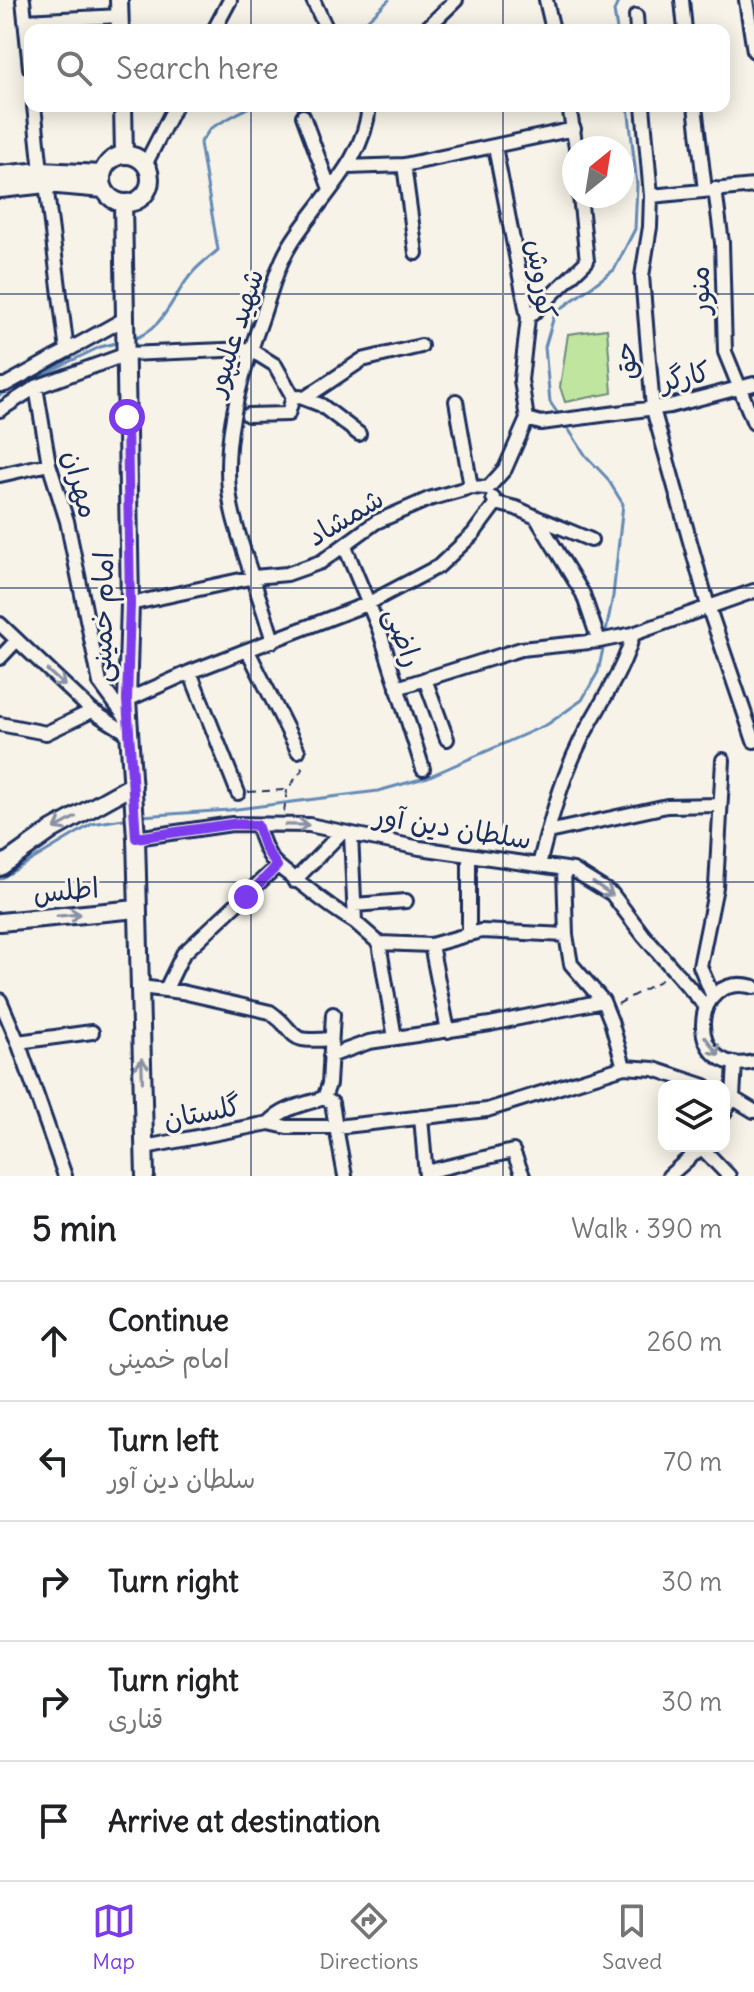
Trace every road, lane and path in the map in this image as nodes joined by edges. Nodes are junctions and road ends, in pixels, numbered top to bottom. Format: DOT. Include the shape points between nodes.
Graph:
graph roads {
  1 [pos="23,0"];
  2 [pos="230,0"];
  3 [pos="313,0"];
  4 [pos="456,0"];
  5 [pos="546,0"];
  6 [pos="682,0"];
  7 [pos="746,0"];
  8 [pos="120,15"];
  9 [pos="25,21"];
  10 [pos="25,24"];
  11 [pos="217,24"];
  12 [pos="324,24"];
  13 [pos="431,24"];
  14 [pos="552,24"];
  15 [pos="684,24"];
  16 [pos="754,51"];
  17 [pos="35,112"];
  18 [pos="123,112"];
  19 [pos="172,112"];
  20 [pos="369,112"];
  21 [pos="570,112"];
  22 [pos="644,112"];
  23 [pos="696,112"];
  24 [pos="303,116"];
  25 [pos="574,129"];
  26 [pos="575,136"];
  27 [pos="495,147"];
  28 [pos="124,154"];
  29 [pos="146,163"];
  30 [pos="404,165"];
  31 [pos="348,167"];
  32 [pos="0,175"];
  33 [pos="43,178"];
  34 [pos="103,182"];
  35 [pos="754,186"];
  36 [pos="0,189"];
  37 [pos="330,189"];
  38 [pos="710,190"];
  39 [pos="651,196"];
  40 [pos="123,203"];
  41 [pos="581,208"];
  42 [pos="416,253"];
  43 [pos="528,318"];
  44 [pos="126,338"];
  45 [pos="421,346"];
  46 [pos="249,349"];
  47 [pos="67,351"];
  48 [pos="754,384"];
  49 [pos="0,385"];
  50 [pos="36,387"];
  51 [pos="740,387"];
  52 [pos="299,397"];
  53 [pos="456,401"];
  54 [pos="653,409"];
  55 [pos="0,410"];
  56 [pos="248,415"];
  57 [pos="527,419"];
  58 [pos="754,423"];
  59 [pos="359,434"];
  60 [pos="49,464"];
  61 [pos="0,475"];
  62 [pos="471,487"];
  63 [pos="488,488"];
  64 [pos="496,503"];
  65 [pos="536,517"];
  66 [pos="591,540"];
  67 [pos="345,547"];
  68 [pos="254,577"];
  69 [pos="754,591"];
  70 [pos="130,604"];
  71 [pos="367,604"];
  72 [pos="708,606"];
  73 [pos="0,624"];
  74 [pos="633,634"];
  75 [pos="16,641"];
  76 [pos="273,641"];
  77 [pos="599,641"];
  78 [pos="248,651"];
  79 [pos="0,658"];
  80 [pos="190,672"];
  81 [pos="425,679"];
  82 [pos="397,688"];
  83 [pos="127,700"];
  84 [pos="92,711"];
  85 [pos="0,724"];
  86 [pos="128,727"];
  87 [pos="447,739"];
  88 [pos="754,741"];
  89 [pos="298,751"];
  90 [pos="723,760"];
  91 [pos="423,769"];
  92 [pos="287,790"];
  93 [pos="134,793"];
  94 [pos="238,793"];
  95 [pos="719,805"];
  96 [pos="257,825"];
  97 [pos="283,825"];
  98 [pos="135,831"];
  99 [pos="548,832"];
  100 [pos="346,833"];
  101 [pos="469,855"];
  102 [pos="539,865"];
  103 [pos="277,866"];
  104 [pos="0,867"];
  105 [pos="564,869"];
  106 [pos="294,881"];
  107 [pos="406,901"];
  108 [pos="354,905"];
  109 [pos="137,909"];
  110 [pos="0,922"];
  111 [pos="355,922"];
  112 [pos="469,935"];
  113 [pos="566,935"];
  114 [pos="379,943"];
  115 [pos="431,945"];
  116 [pos="676,972"];
  117 [pos="140,987"];
  118 [pos="754,987"];
  119 [pos="166,989"];
  120 [pos="0,1000"];
  121 [pos="709,1002"];
  122 [pos="604,1006"];
  123 [pos="333,1014"];
  124 [pos="448,1031"];
  125 [pos="92,1032"];
  126 [pos="395,1038"];
  127 [pos="331,1039"];
  128 [pos="18,1042"];
  129 [pos="330,1056"];
  130 [pos="754,1062"];
  131 [pos="735,1063"];
  132 [pos="624,1067"];
  133 [pos="687,1080"];
  134 [pos="730,1086"];
  135 [pos="730,1096"];
  136 [pos="324,1098"];
  137 [pos="754,1111"];
  138 [pos="421,1117"];
  139 [pos="269,1123"];
  140 [pos="336,1127"];
  141 [pos="145,1147"];
  142 [pos="697,1152"];
  143 [pos="707,1152"];
  144 [pos="426,1174"];
  145 [pos="65,1176"];
  146 [pos="145,1176"];
  147 [pos="345,1176"];
  148 [pos="523,1176"];
  149 [pos="669,1176"];
  150 [pos="729,1176"];
  1 -- 9 [label="street"];
  2 -- 11 [label="street"];
  3 -- 12 [label="street"];
  4 -- 13 [label="street"];
  5 -- 14 [label="street"];
  6 -- 15 [label="street"];
  7 -- 16 [label="street"];
  8 -- 9 [label="street"];
  9 -- 10 [label="street"];
  17 -- 33 [label="street"];
  18 -- 28 [label="main road"];
  19 -- 29 [label="street"];
  20 -- 31 [label="street, شهید علیپور"];
  21 -- 25 [label="street"];
  22 -- 39 [label="street, حق"];
  23 -- 38 [label="street, منور"];
  24 -- 37 [label="street"];
  25 -- 26 [label="street"];
  25 -- 27 [label="street"];
  27 -- 30 [label="street"];
  27 -- 43 [label="street, کوروش"];
  28 -- 29 [label="main road"];
  28 -- 34 [label="main road" via="110,161"];
  29 -- 40 [label="main road" via="151,179 145,195"];
  30 -- 31 [label="street"];
  30 -- 42 [label="street"];
  31 -- 37 [label="street, شهید علیپور"];
  32 -- 33 [label="main road"];
  33 -- 34 [label="main road"];
  33 -- 36 [label="main road"];
  33 -- 47 [label="street"];
  34 -- 40 [label="main road"];
  35 -- 38 [label="street"];
  37 -- 46 [label="street, شهید علیپور" via="287,250"];
  38 -- 39 [label="street"];
  38 -- 51 [label="street, منور" via="722,243 725,352"];
  39 -- 54 [label="street, حق" via="642,276"];
  40 -- 44 [label="main road, امام خمینی"];
  41 -- 43 [label="street" via="587,261"];
  43 -- 57 [label="street, کوروش" via="521,380"];
  44 -- 46 [label="street"];
  44 -- 47 [label="street"];
  44 -- 50 [label="street"];
  44 -- 70 [label="main road, امام خمینی"];
  45 -- 52 [label="street" via="362,360"];
  46 -- 52 [label="street" via="275,365"];
  46 -- 68 [label="street, شهید علیپور" via="233,409 228,462 233,516"];
  47 -- 49 [label="street"];
  48 -- 51 [label="street, کارگر"];
  50 -- 55 [label="street"];
  50 -- 60 [label="street, مهران"];
  51 -- 54 [label="street, کارگر"];
  51 -- 58 [label="street, منور"];
  52 -- 56 [label="street" via="288,414"];
  52 -- 59 [label="street" via="321,405"];
  53 -- 62 [label="street"];
  54 -- 57 [label="street, کارگر" via="541,423"];
  54 -- 72 [label="street, حق"];
  57 -- 63 [label="street" via="505,469"];
  60 -- 61 [label="street"];
  60 -- 86 [label="street, مهران" via="67,521 100,683"];
  62 -- 63 [label="street, شمشاد"];
  62 -- 67 [label="street, شمشاد" via="376,522"];
  63 -- 64 [label="street"];
  64 -- 65 [label="street"];
  64 -- 71 [label="street" via="439,566"];
  65 -- 66 [label="street"];
  65 -- 77 [label="street" via="583,594"];
  67 -- 68 [label="street, شمشاد" via="287,574"];
  67 -- 71 [label="street"];
  68 -- 70 [label="street, شمشاد"];
  68 -- 76 [label="street, شهید علیپور"];
  69 -- 72 [label="street, راضی"];
  70 -- 83 [label="main road, امام خمینی"];
  71 -- 76 [label="street, راضی"];
  71 -- 82 [label="street, راضی"];
  72 -- 74 [label="street, راضی"];
  72 -- 88 [label="street, حق"];
  73 -- 75 [label="street"];
  74 -- 77 [label="street, راضی"];
  74 -- 99 [label="street" via="628,654 559,791"];
  75 -- 79 [label="street"];
  75 -- 84 [label="street, one-way"];
  76 -- 78 [label="street, راضی"];
  77 -- 81 [label="street, راضی" via="521,649"];
  78 -- 80 [label="street, راضی"];
  78 -- 89 [label="street"];
  80 -- 83 [label="street, راضی"];
  80 -- 94 [label="street"];
  81 -- 82 [label="street, راضی"];
  81 -- 87 [label="street"];
  82 -- 91 [label="street"];
  83 -- 86 [label="main road, امام خمینی"];
  84 -- 85 [label="street" via="46,733"];
  84 -- 86 [label="street"];
  86 -- 93 [label="main road, امام خمینی"];
  89 -- 92 [label="path" via="302,770"];
  90 -- 95 [label="street"];
  92 -- 94 [label="path"];
  92 -- 97 [label="path"];
  93 -- 98 [label="main road, امام خمینی"];
  93 -- 104 [label="main road, one-way" via="52,830"];
  95 -- 99 [label="street" via="667,806"];
  95 -- 121 [label="street" via="716,887 700,966"];
  96 -- 97 [label="street, سلطان دین آور"];
  96 -- 98 [label="street, سلطان دین آور"];
  96 -- 103 [label="street"];
  97 -- 100 [label="street, سلطان دین آور, one-way"];
  98 -- 109 [label="main road, امام خمینی"];
  99 -- 102 [label="street"];
  100 -- 101 [label="street, سلطان دین آور"];
  100 -- 106 [label="street"];
  100 -- 108 [label="street"];
  101 -- 102 [label="street, سلطان دین آور"];
  101 -- 112 [label="street"];
  102 -- 105 [label="street, سلطان دین آور"];
  103 -- 106 [label="street"];
  103 -- 119 [label="street" via="183,954"];
  105 -- 113 [label="street"];
  105 -- 116 [label="street, سلطان دین آور, one-way" via="612,894"];
  106 -- 111 [label="street"];
  107 -- 108 [label="street"];
  108 -- 111 [label="street"];
  110 -- 109 [label="main road, اطلس, one-way"];
  109 -- 117 [label="main road, امام خمینی"];
  111 -- 114 [label="street"];
  112 -- 113 [label="street"];
  112 -- 115 [label="street"];
  113 -- 122 [label="street" via="571,964"];
  114 -- 115 [label="street"];
  114 -- 126 [label="street"];
  115 -- 124 [label="street"];
  116 -- 121 [label="street, سلطان دین آور"];
  116 -- 122 [label="path"];
  117 -- 119 [label="street"];
  141 -- 117 [label="main road, امام خمینی, one-way"];
  118 -- 121 [label="street" via="730,987"];
  119 -- 127 [label="street" via="270,1012 293,1037"];
  120 -- 128 [label="street"];
  121 -- 131 [label="street, one-way" via="702,1024 706,1042 718,1056"];
  122 -- 124 [label="street"];
  122 -- 132 [label="street"];
  123 -- 127 [label="street"];
  124 -- 126 [label="street"];
  125 -- 128 [label="street"];
  126 -- 129 [label="street"];
  127 -- 129 [label="street"];
  128 -- 145 [label="street"];
  129 -- 136 [label="street"];
  130 -- 131 [label="street"];
  131 -- 134 [label="street"];
  132 -- 133 [label="street" via="654,1069"];
  132 -- 138 [label="street" via="487,1110"];
  135 -- 137 [label="street"];
  136 -- 139 [label="street" via="292,1108"];
  136 -- 140 [label="street" via="332,1103"];
  138 -- 140 [label="street"];
  138 -- 144 [label="street"];
  139 -- 140 [label="street"];
  139 -- 141 [label="street, گلستان"];
  140 -- 147 [label="street"];
  141 -- 146 [label="main road, امام خمینی"];
  142 -- 149 [label="street"];
  143 -- 150 [label="street"];
  144 -- 148 [label="street" via="513,1151"];
}
